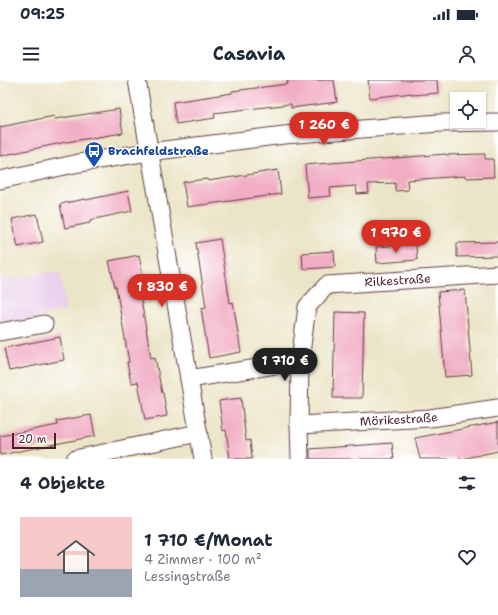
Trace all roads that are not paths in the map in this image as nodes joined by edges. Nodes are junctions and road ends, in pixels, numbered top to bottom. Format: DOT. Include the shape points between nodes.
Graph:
graph roads {
  1 [pos="137,80"];
  2 [pos="498,122"];
  3 [pos="149,152"];
  4 [pos="0,180"];
  5 [pos="498,274"];
  6 [pos="44,324"];
  7 [pos="0,332"];
  8 [pos="300,361"];
  9 [pos="189,379"];
  10 [pos="498,408"];
  11 [pos="299,425"];
  12 [pos="198,433"];
  13 [pos="75,459"];
  14 [pos="203,459"];
  15 [pos="300,459"];
  1 -- 3 [label="street"];
  2 -- 3 [label="street" via="440,123 284,135"];
  3 -- 4 [label="street" via="79,163"];
  3 -- 9 [label="street"];
  5 -- 8 [label="street, Rilkestraße" via="327,285 307,307"];
  6 -- 7 [label="street"];
  8 -- 9 [label="street"];
  8 -- 11 [label="street"];
  9 -- 12 [label="street"];
  10 -- 11 [label="street, Mörikestraße" via="430,418"];
  11 -- 15 [label="street"];
  12 -- 13 [label="street"];
  12 -- 14 [label="street"];
}
